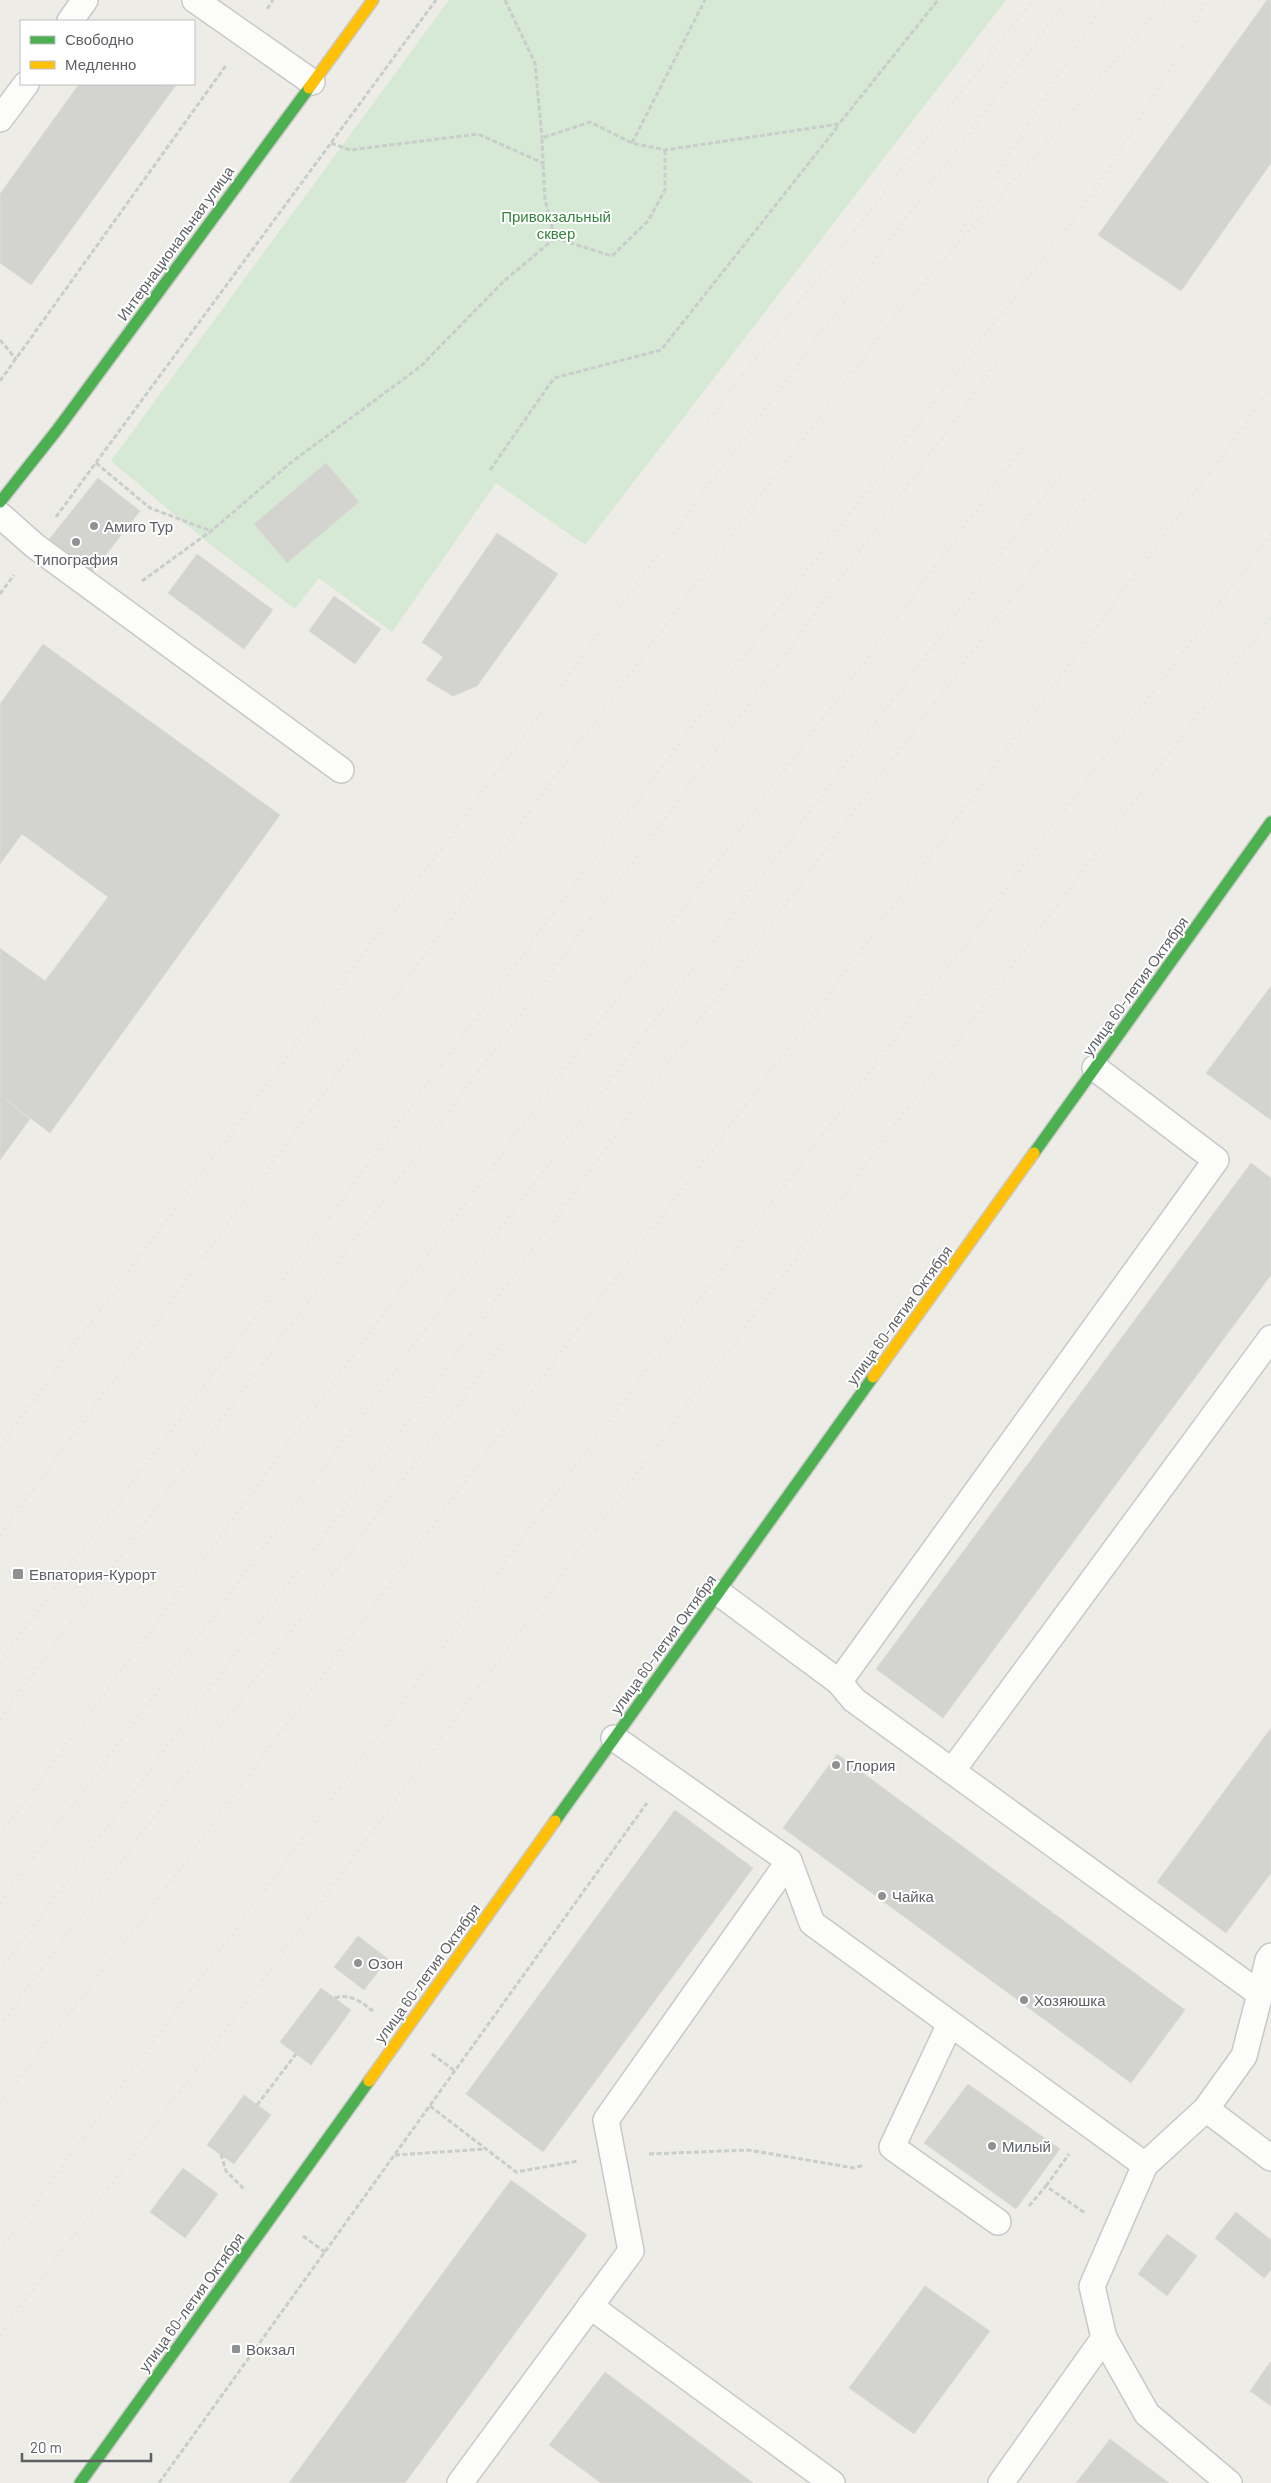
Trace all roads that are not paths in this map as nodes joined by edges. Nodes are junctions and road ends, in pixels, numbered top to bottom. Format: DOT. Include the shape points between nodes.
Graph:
graph roads {
  1 [pos="85,0"];
  2 [pos="195,0"];
  3 [pos="373,0"];
  4 [pos="71,20"];
  5 [pos="312,82"];
  6 [pos="25,85"];
  7 [pos="0,120"];
  8 [pos="0,502"];
  9 [pos="0,515"];
  10 [pos="341,770"];
  11 [pos="1271,822"];
  12 [pos="1095,1068"];
  13 [pos="1271,1338"];
  14 [pos="719,1592"];
  15 [pos="839,1682"];
  16 [pos="614,1738"];
  17 [pos="952,1771"];
  18 [pos="788,1861"];
  19 [pos="1271,1956"];
  20 [pos="1260,1994"];
  21 [pos="950,2024"];
  22 [pos="1206,2110"];
  23 [pos="1271,2158"];
  24 [pos="1145,2165"];
  25 [pos="998,2222"];
  26 [pos="590,2306"];
  27 [pos="1104,2338"];
  28 [pos="80,2483"];
  29 [pos="460,2483"];
  30 [pos="832,2483"];
  31 [pos="1001,2483"];
  32 [pos="1229,2483"];
  1 -- 4 [label="lane"];
  2 -- 5 [label="lane"];
  3 -- 5 [label="street, Интернациональная улица"];
  5 -- 8 [label="street, Интернациональная улица"];
  6 -- 7 [label="lane"];
  9 -- 10 [label="lane" via="35,546"];
  11 -- 12 [label="street, улица 60-летия Октября"];
  12 -- 14 [label="street, улица 60-летия Октября"];
  12 -- 15 [label="lane" via="1216,1160"];
  13 -- 17 [label="lane"];
  14 -- 15 [label="lane"];
  14 -- 16 [label="street, улица 60-летия Октября"];
  15 -- 17 [label="lane" via="854,1700"];
  16 -- 18 [label="lane"];
  16 -- 28 [label="street, улица 60-летия Октября"];
  17 -- 20 [label="lane"];
  18 -- 21 [label="lane" via="812,1923"];
  18 -- 26 [label="lane" via="606,2120 631,2251"];
  19 -- 20 [label="lane"];
  20 -- 22 [label="lane" via="1244,2056"];
  21 -- 24 [label="lane"];
  21 -- 25 [label="lane" via="892,2147"];
  22 -- 23 [label="lane"];
  22 -- 24 [label="lane"];
  24 -- 27 [label="lane" via="1092,2286"];
  26 -- 29 [label="lane"];
  26 -- 30 [label="lane"];
  27 -- 31 [label="lane"];
  27 -- 32 [label="lane" via="1147,2414"];
}
